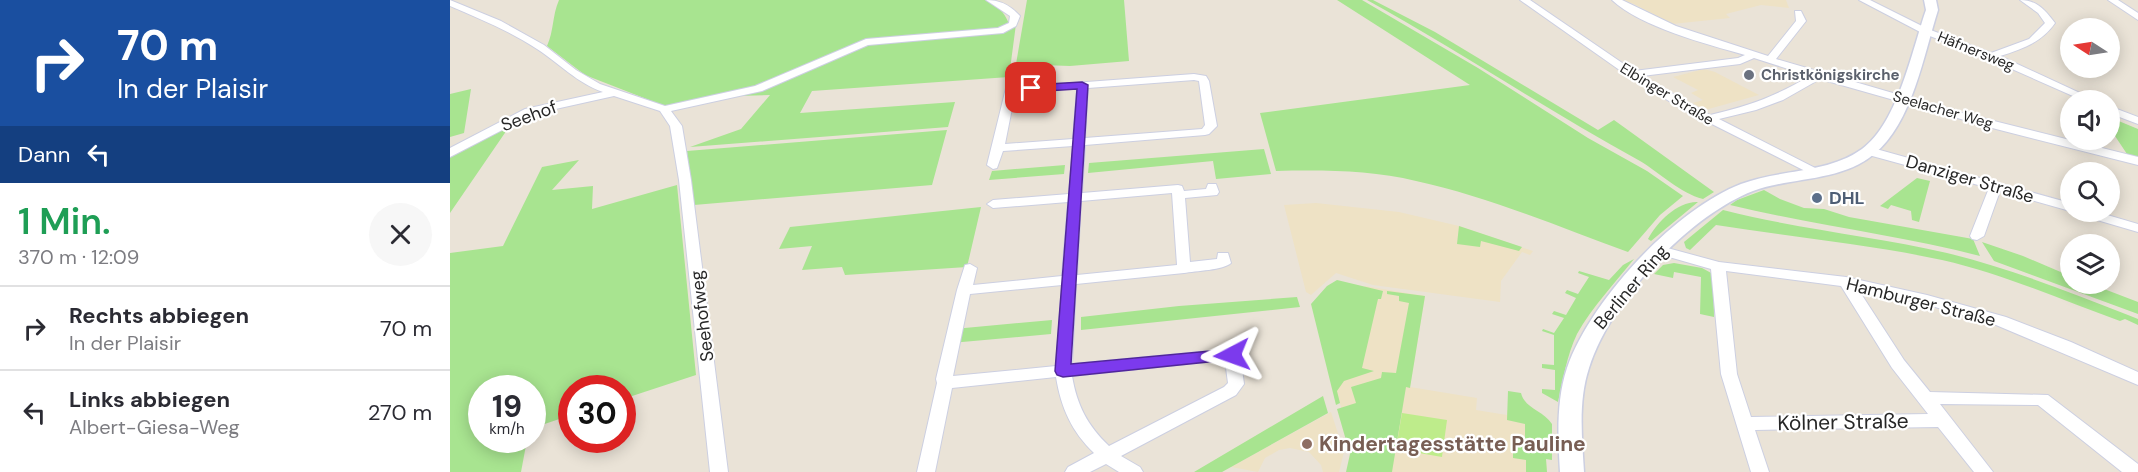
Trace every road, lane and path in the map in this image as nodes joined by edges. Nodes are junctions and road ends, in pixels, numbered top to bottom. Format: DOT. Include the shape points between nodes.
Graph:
graph roads {
  1 [pos="990,0"];
  2 [pos="1524,0"];
  3 [pos="1616,0"];
  4 [pos="1863,0"];
  5 [pos="1930,0"];
  6 [pos="2024,0"];
  7 [pos="2112,0"];
  8 [pos="450,3"];
  9 [pos="1798,13"];
  10 [pos="2138,16"];
  11 [pos="1925,31"];
  12 [pos="1754,55"];
  13 [pos="1991,56"];
  14 [pos="1770,60"];
  15 [pos="1632,74"];
  16 [pos="1819,75"];
  17 [pos="1082,84"];
  18 [pos="2068,90"];
  19 [pos="612,93"];
  20 [pos="1902,99"];
  21 [pos="664,109"];
  22 [pos="2120,114"];
  23 [pos="1707,119"];
  24 [pos="2138,121"];
  25 [pos="1079,141"];
  26 [pos="998,148"];
  27 [pos="1869,151"];
  28 [pos="450,153"];
  29 [pos="2138,161"];
  30 [pos="993,165"];
  31 [pos="1819,173"];
  32 [pos="1996,185"];
  33 [pos="1212,187"];
  34 [pos="1179,195"];
  35 [pos="1076,198"];
  36 [pos="993,204"];
  37 [pos="2060,204"];
  38 [pos="2118,222"];
  39 [pos="2138,228"];
  40 [pos="1977,236"];
  41 [pos="1660,250"];
  42 [pos="1223,256"];
  43 [pos="1718,266"];
  44 [pos="1184,267"];
  45 [pos="970,268"];
  46 [pos="1070,280"];
  47 [pos="1846,282"];
  48 [pos="964,290"];
  49 [pos="1063,371"];
  50 [pos="2138,379"];
  51 [pos="945,383"];
  52 [pos="1925,398"];
  53 [pos="1942,420"];
  54 [pos="1744,424"];
  55 [pos="1108,454"];
  56 [pos="719,472"];
  57 [pos="926,472"];
  58 [pos="1074,472"];
  59 [pos="1134,472"];
  60 [pos="1572,472"];
  61 [pos="1760,472"];
  62 [pos="1984,472"];
  63 [pos="2135,472"];
  1 -- 21 [label="street" via="1015,16 1012,24 1000,31 866,42 758,89"];
  2 -- 15 [label="street, Elbinger Straße"];
  3 -- 12 [label="street, Seelacher Weg" via="1670,28"];
  4 -- 11 [label="street, Häfnersweg"];
  5 -- 11 [label="street" via="1932,10"];
  6 -- 13 [label="street" via="2047,17 2050,23 2045,32"];
  7 -- 10 [label="street"];
  8 -- 19 [label="street, Seehof" via="498,23 541,47 578,76"];
  9 -- 14 [label="street" via="1801,21"];
  11 -- 13 [label="street, Häfnersweg"];
  11 -- 20 [label="street"];
  12 -- 14 [label="street, Seelacher Weg"];
  12 -- 15 [label="street" via="1740,61"];
  13 -- 18 [label="street, Häfnersweg"];
  14 -- 16 [label="street, Seelacher Weg"];
  15 -- 23 [label="street, Elbinger Straße"];
  16 -- 20 [label="street, Seelacher Weg"];
  16 -- 23 [label="street" via="1779,98"];
  17 -- 25 [label="street"];
  17 -- 25 [label="street" via="1202,78 1211,126 1200,133"];
  17 -- 26 [label="street" via="1010,90"];
  19 -- 21 [label="street, Seehof"];
  19 -- 28 [label="street, Seehof" via="529,111"];
  20 -- 27 [label="street"];
  20 -- 29 [label="street, Seelacher Weg"];
  21 -- 56 [label="street, Seehofweg" via="676,126 682,161"];
  22 -- 24 [label="street"];
  23 -- 31 [label="street, Elbinger Straße"];
  25 -- 26 [label="street"];
  25 -- 35 [label="street"];
  26 -- 30 [label="street"];
  27 -- 31 [label="street, Berliner Ring"];
  27 -- 32 [label="street, Danziger Straße"];
  31 -- 41 [label="street, Berliner Ring" via="1749,187 1723,198"];
  32 -- 37 [label="street, Danziger Straße"];
  32 -- 40 [label="street"];
  33 -- 34 [label="street" via="1213,192"];
  34 -- 35 [label="street" via="1178,189"];
  34 -- 44 [label="street"];
  35 -- 36 [label="street"];
  35 -- 46 [label="street"];
  38 -- 39 [label="street"];
  41 -- 43 [label="street, Hamburger Straße"];
  41 -- 60 [label="street, Berliner Ring" via="1614,302 1578,367 1569,416"];
  42 -- 44 [label="street" via="1224,263"];
  43 -- 47 [label="street, Hamburger Straße"];
  43 -- 54 [label="street" via="1729,374"];
  44 -- 46 [label="street"];
  45 -- 48 [label="street"];
  46 -- 48 [label="street"];
  46 -- 49 [label="street"];
  47 -- 50 [label="street, Hamburger Straße" via="2001,321"];
  47 -- 52 [label="street" via="1898,364"];
  48 -- 51 [label="street"];
  49 -- 51 [label="street"];
  49 -- 55 [label="street" via="1074,418"];
  49 -- 55 [label="street" via="1232,354 1236,384 1230,391"];
  51 -- 57 [label="street"];
  52 -- 53 [label="street"];
  52 -- 63 [label="street" via="2042,399"];
  53 -- 54 [label="street, Kölner Straße"];
  53 -- 62 [label="street"];
  54 -- 61 [label="street"];
  55 -- 58 [label="street"];
  55 -- 59 [label="street"];
}
